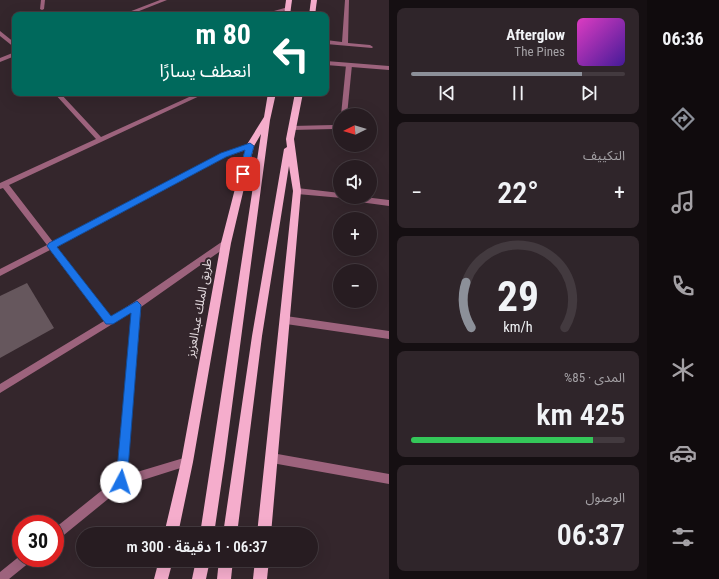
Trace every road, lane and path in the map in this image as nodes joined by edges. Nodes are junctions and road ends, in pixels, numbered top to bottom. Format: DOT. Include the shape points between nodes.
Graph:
graph roads {
  1 [pos="43,0"];
  2 [pos="165,0"];
  3 [pos="289,0"];
  4 [pos="314,0"];
  5 [pos="347,0"];
  6 [pos="42,8"];
  7 [pos="132,12"];
  8 [pos="287,12"];
  9 [pos="312,12"];
  10 [pos="0,33"];
  11 [pos="329,42"];
  12 [pos="12,43"];
  13 [pos="345,44"];
  14 [pos="370,47"];
  15 [pos="12,55"];
  16 [pos="0,60"];
  17 [pos="329,63"];
  18 [pos="349,65"];
  19 [pos="389,68"];
  20 [pos="62,96"];
  21 [pos="196,96"];
  22 [pos="272,96"];
  23 [pos="298,96"];
  24 [pos="345,108"];
  25 [pos="268,117"];
  26 [pos="333,127"];
  27 [pos="292,128"];
  28 [pos="290,139"];
  29 [pos="100,140"];
  30 [pos="250,146"];
  31 [pos="2,185"];
  32 [pos="297,191"];
  33 [pos="333,195"];
  34 [pos="377,201"];
  35 [pos="389,203"];
  36 [pos="226,243"];
  37 [pos="52,246"];
  38 [pos="0,273"];
  39 [pos="137,305"];
  40 [pos="286,320"];
  41 [pos="110,322"];
  42 [pos="389,335"];
  43 [pos="0,389"];
  44 [pos="272,458"];
  45 [pos="187,462"];
  46 [pos="389,479"];
  47 [pos="121,482"];
  48 [pos="173,527"];
  49 [pos="208,527"];
  50 [pos="231,527"];
  51 [pos="265,527"];
  52 [pos="64,528"];
  53 [pos="15,567"];
  54 [pos="165,567"];
  55 [pos="201,567"];
  56 [pos="225,567"];
  57 [pos="261,567"];
  58 [pos="0,579"];
  59 [pos="162,579"];
  60 [pos="199,579"];
  61 [pos="224,579"];
  62 [pos="260,579"];
  1 -- 6 [label="street"];
  2 -- 7 [label="street"];
  3 -- 8 [label="main road"];
  4 -- 9 [label="main road"];
  5 -- 13 [label="street"];
  10 -- 12 [label="street"];
  11 -- 13 [label="street"];
  13 -- 14 [label="street"];
  15 -- 16 [label="street"];
  17 -- 18 [label="street"];
  18 -- 19 [label="street"];
  18 -- 24 [label="street"];
  20 -- 29 [label="street"];
  21 -- 29 [label="street"];
  22 -- 25 [label="main road, طريق الملك عبدالعزيز"];
  23 -- 27 [label="main road"];
  25 -- 30 [label="main road, طريق الملك عبدالعزيز"];
  25 -- 49 [label="main road"];
  26 -- 27 [label="street"];
  27 -- 28 [label="main road"];
  28 -- 32 [label="main road"];
  28 -- 50 [label="main road" via="267,274"];
  29 -- 31 [label="street"];
  30 -- 36 [label="main road, طريق الملك عبدالعزيز"];
  30 -- 37 [label="street" via="224,155"];
  31 -- 37 [label="street"];
  32 -- 33 [label="street"];
  32 -- 40 [label="main road"];
  34 -- 35 [label="street"];
  36 -- 39 [label="street"];
  36 -- 45 [label="main road, طريق الملك عبدالعزيز"];
  37 -- 38 [label="street"];
  37 -- 41 [label="street"];
  39 -- 41 [label="street"];
  39 -- 47 [label="street"];
  40 -- 42 [label="street"];
  40 -- 44 [label="main road"];
  41 -- 43 [label="street"];
  44 -- 46 [label="street"];
  44 -- 51 [label="main road"];
  45 -- 47 [label="street"];
  45 -- 48 [label="main road, طريق الملك عبدالعزيز"];
  47 -- 52 [label="street"];
  53 -- 58 [label="street"];
  54 -- 59 [label="main road"];
  55 -- 60 [label="main road"];
  56 -- 61 [label="main road"];
  57 -- 62 [label="main road"];
}
